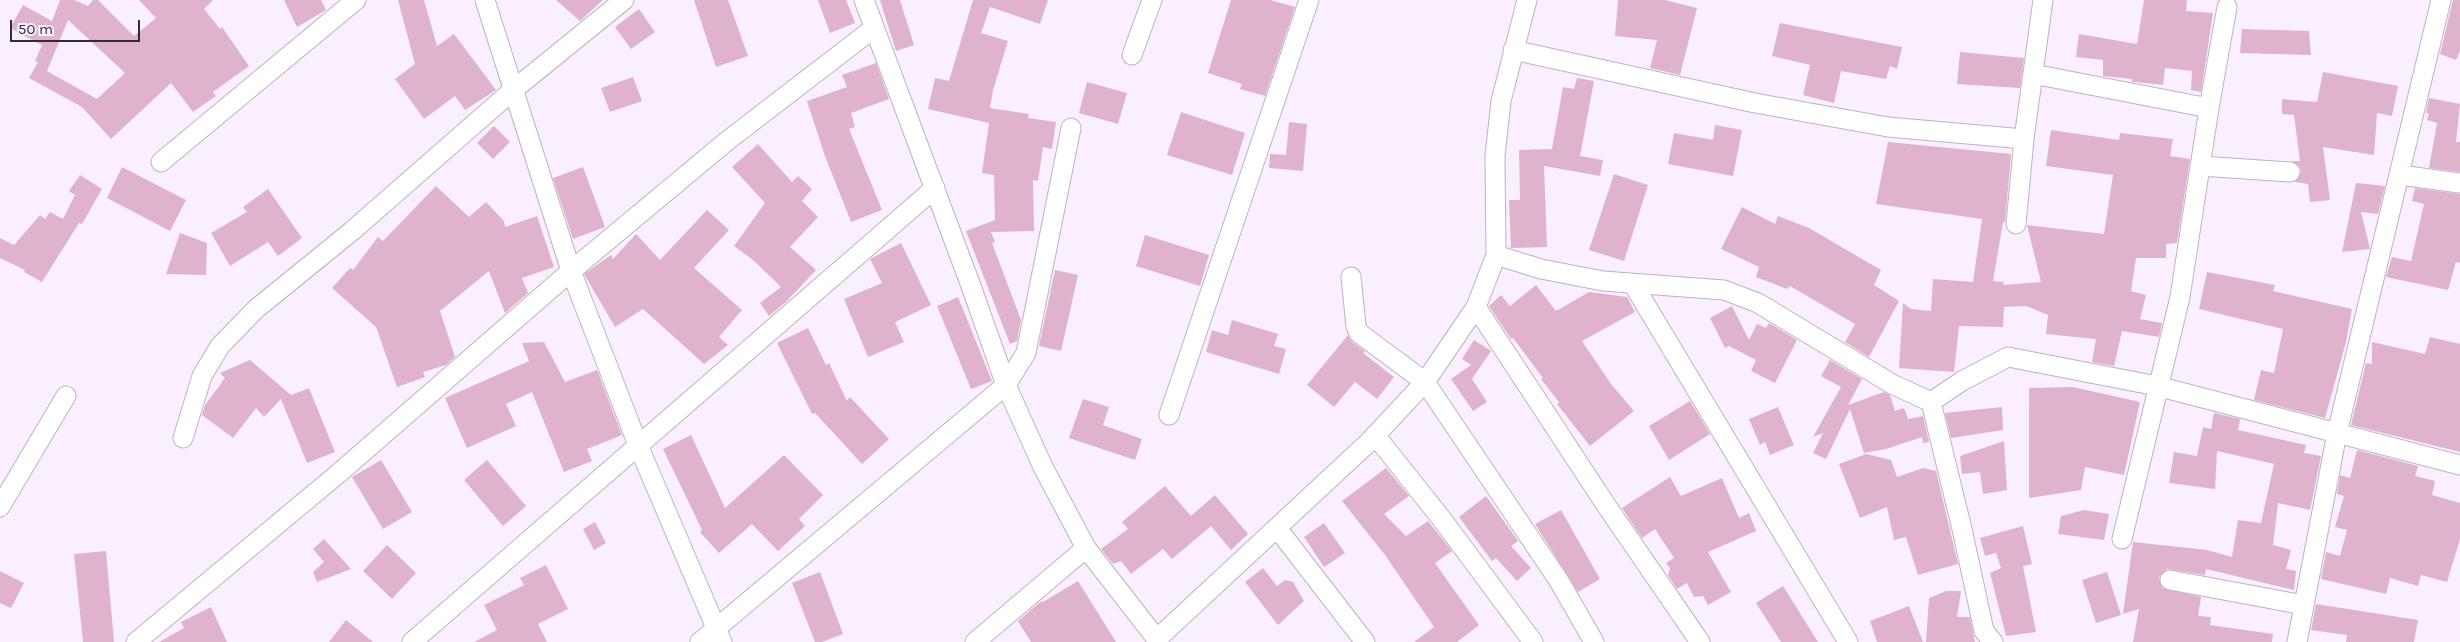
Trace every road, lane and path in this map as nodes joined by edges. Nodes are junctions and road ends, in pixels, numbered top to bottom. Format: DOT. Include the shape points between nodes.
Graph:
graph roads {
  1 [pos="356,0"];
  2 [pos="485,0"];
  3 [pos="624,0"];
  4 [pos="864,0"];
  5 [pos="1152,0"];
  6 [pos="1309,0"];
  7 [pos="1527,0"];
  8 [pos="2043,0"];
  9 [pos="2441,0"];
  10 [pos="2226,7"];
  11 [pos="874,28"];
  12 [pos="1513,50"];
  13 [pos="1132,55"];
  14 [pos="2033,74"];
  15 [pos="512,90"];
  16 [pos="2210,108"];
  17 [pos="1071,128"];
  18 [pos="2024,139"];
  19 [pos="161,162"];
  20 [pos="2200,166"];
  21 [pos="2290,172"];
  22 [pos="2400,175"];
  23 [pos="2460,183"];
  24 [pos="935,188"];
  25 [pos="2016,224"];
  26 [pos="1496,255"];
  27 [pos="570,271"];
  28 [pos="1350,277"];
  29 [pos="1633,284"];
  30 [pos="1476,307"];
  31 [pos="1425,382"];
  32 [pos="1006,385"];
  33 [pos="2157,386"];
  34 [pos="66,396"];
  35 [pos="1931,402"];
  36 [pos="1169,415"];
  37 [pos="2337,433"];
  38 [pos="1375,435"];
  39 [pos="183,438"];
  40 [pos="638,445"];
  41 [pos="2460,465"];
  42 [pos="0,507"];
  43 [pos="1277,528"];
  44 [pos="2122,539"];
  45 [pos="1086,548"];
  46 [pos="2170,580"];
  47 [pos="2304,605"];
  48 [pos="719,635"];
  49 [pos="1158,641"];
  50 [pos="136,642"];
  51 [pos="412,642"];
  52 [pos="700,642"];
  53 [pos="975,642"];
  54 [pos="1365,642"];
  55 [pos="1534,642"];
  56 [pos="1594,642"];
  57 [pos="1700,642"];
  58 [pos="1848,642"];
  59 [pos="1993,642"];
  60 [pos="2297,642"];
  1 -- 19 [label="street"];
  2 -- 15 [label="street"];
  3 -- 15 [label="street"];
  4 -- 11 [label="street"];
  5 -- 13 [label="street"];
  6 -- 36 [label="street"];
  7 -- 12 [label="street"];
  8 -- 14 [label="street"];
  9 -- 22 [label="street"];
  10 -- 16 [label="street"];
  11 -- 24 [label="street"];
  11 -- 27 [label="street" via="727,141"];
  12 -- 18 [label="street" via="1755,103 1888,127"];
  12 -- 26 [label="street" via="1501,101 1495,156"];
  14 -- 16 [label="street"];
  14 -- 18 [label="street"];
  15 -- 27 [label="street"];
  15 -- 39 [label="street" via="352,232 256,309 220,346 202,376"];
  16 -- 20 [label="street"];
  17 -- 32 [label="street" via="1026,353"];
  18 -- 25 [label="street"];
  20 -- 21 [label="street"];
  20 -- 33 [label="street" via="2180,297"];
  22 -- 23 [label="street"];
  22 -- 37 [label="street"];
  24 -- 32 [label="street"];
  24 -- 40 [label="street"];
  26 -- 29 [label="street" via="1541,269"];
  26 -- 30 [label="street"];
  27 -- 40 [label="street"];
  27 -- 50 [label="street" via="339,474"];
  28 -- 31 [label="street" via="1359,332"];
  29 -- 35 [label="street" via="1724,290 1758,303 1892,384"];
  29 -- 58 [label="street"];
  30 -- 31 [label="street"];
  30 -- 57 [label="street"];
  31 -- 38 [label="street"];
  31 -- 56 [label="street" via="1559,582"];
  32 -- 45 [label="street" via="1043,467"];
  32 -- 48 [label="street"];
  33 -- 35 [label="street" via="2008,357"];
  33 -- 37 [label="street"];
  33 -- 44 [label="street"];
  34 -- 42 [label="street"];
  35 -- 59 [label="street" via="1984,631"];
  37 -- 41 [label="street"];
  37 -- 47 [label="street"];
  38 -- 43 [label="street"];
  38 -- 55 [label="street"];
  40 -- 48 [label="street"];
  40 -- 51 [label="street"];
  43 -- 49 [label="street"];
  43 -- 54 [label="street"];
  45 -- 49 [label="street"];
  45 -- 53 [label="street"];
  46 -- 47 [label="street"];
  47 -- 60 [label="street"];
  48 -- 52 [label="street"];
}
